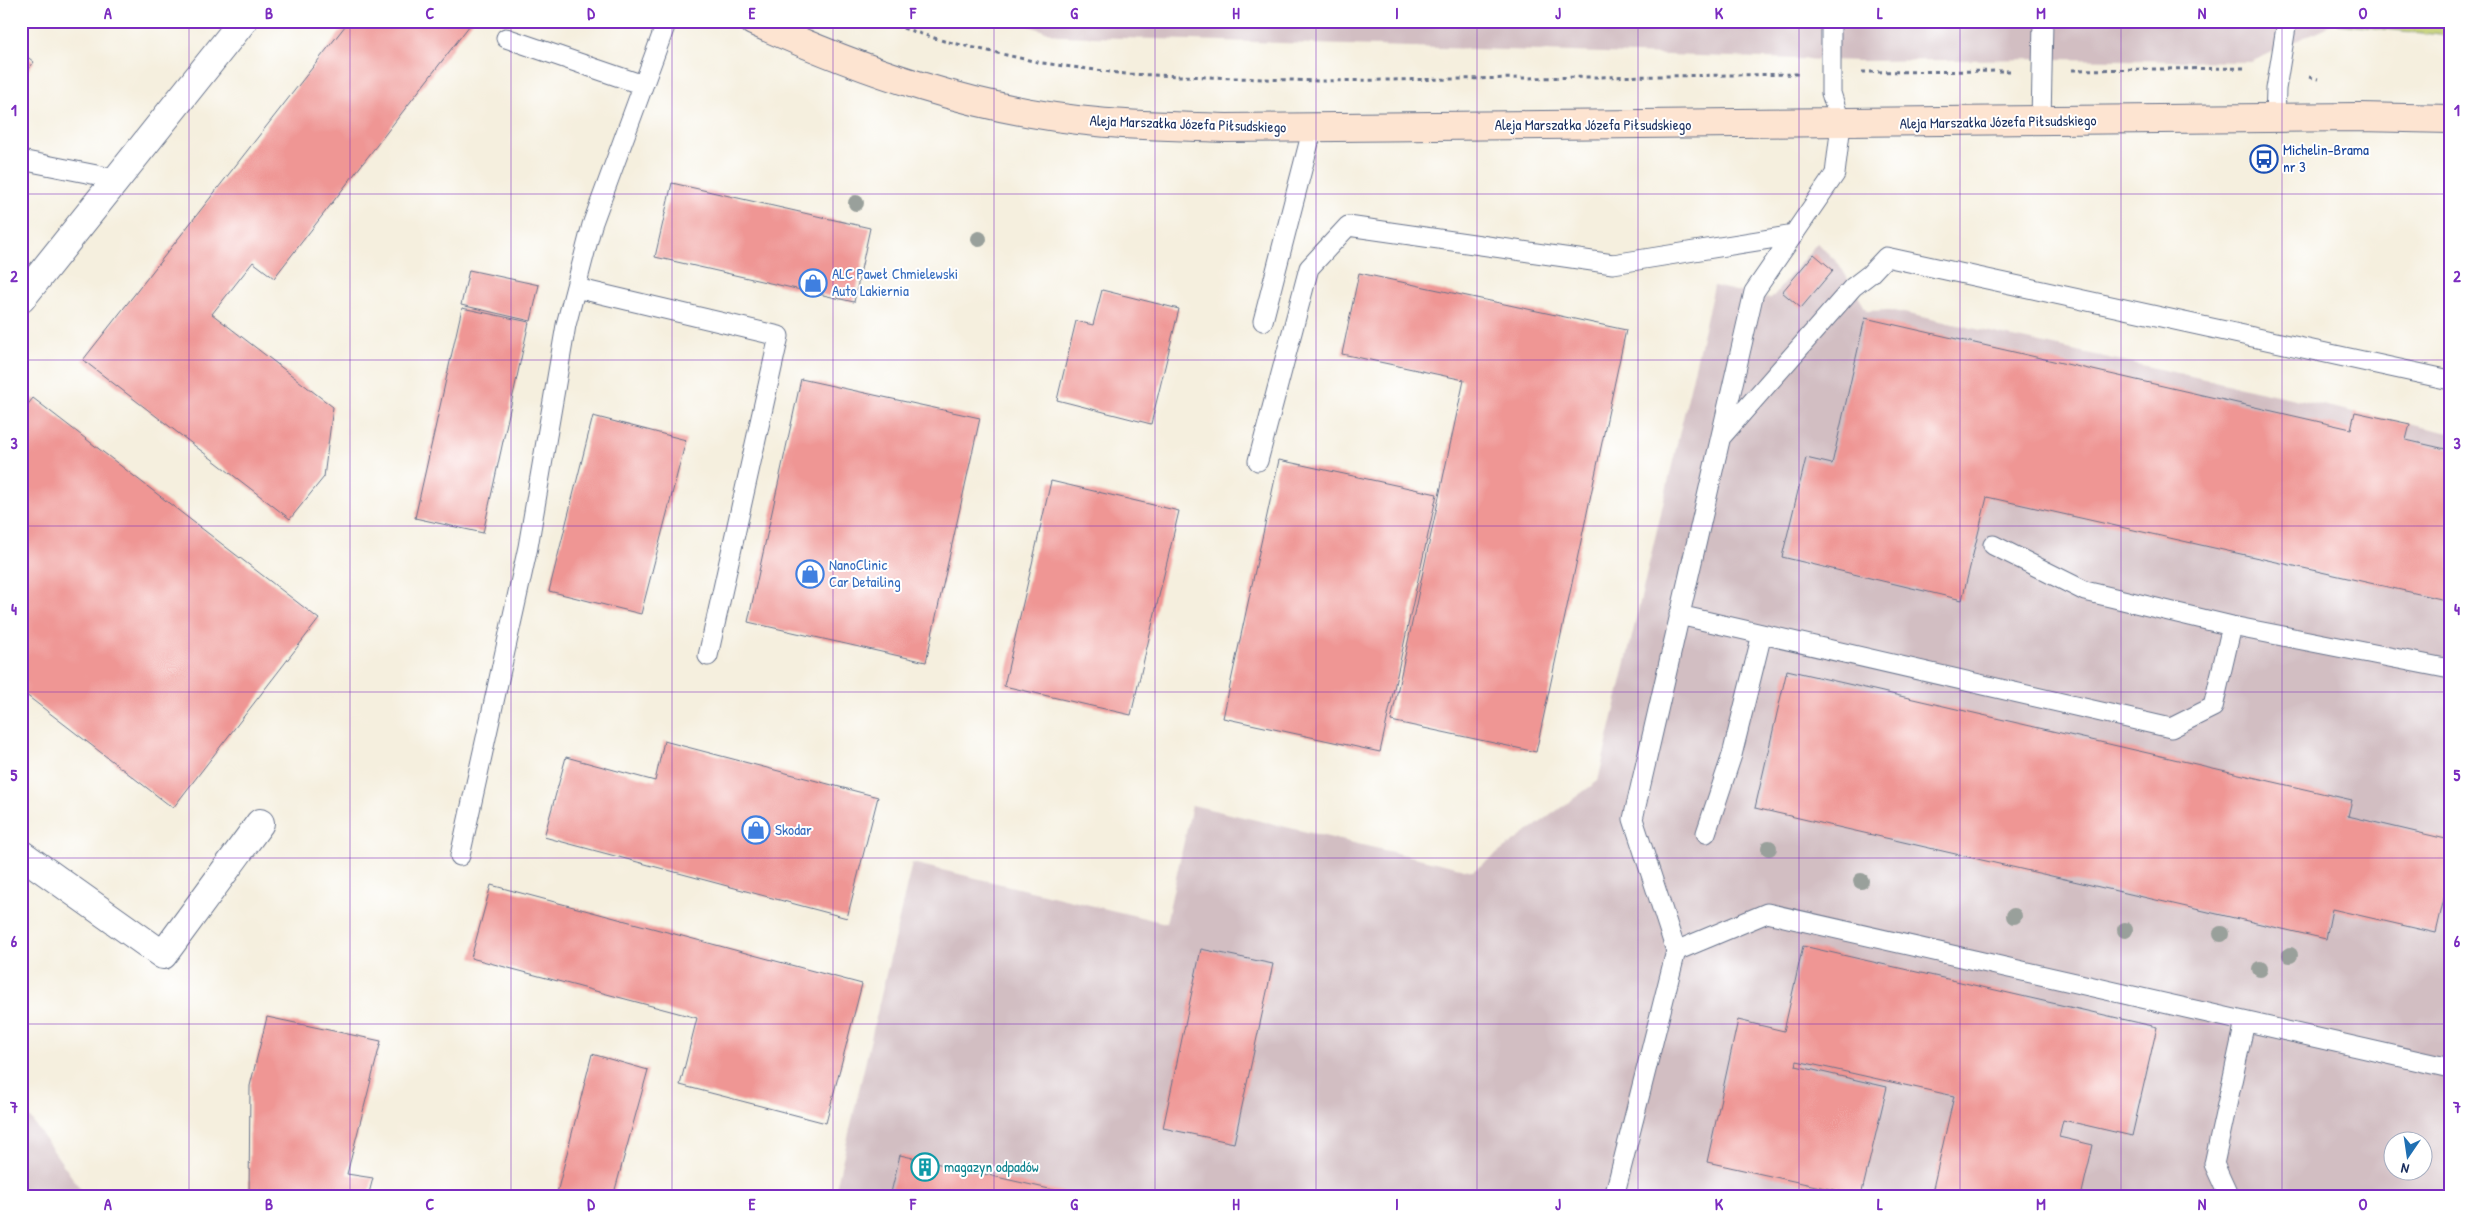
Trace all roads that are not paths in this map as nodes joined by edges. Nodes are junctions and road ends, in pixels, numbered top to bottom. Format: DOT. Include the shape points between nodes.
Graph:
graph roads {
  1 [pos="243,21"];
  2 [pos="667,21"];
  3 [pos="753,21"];
  4 [pos="1831,21"];
  5 [pos="2043,21"];
  6 [pos="2286,21"];
  7 [pos="506,38"];
  8 [pos="643,85"];
  9 [pos="2275,119"];
  10 [pos="2450,119"];
  11 [pos="2040,122"];
  12 [pos="1842,124"];
  13 [pos="1313,127"];
  14 [pos="21,160"];
  15 [pos="117,179"];
  16 [pos="1794,235"];
  17 [pos="576,288"];
  18 [pos="21,299"];
  19 [pos="1263,321"];
  20 [pos="2450,380"];
  21 [pos="1720,439"];
  22 [pos="1258,461"];
  23 [pos="1993,545"];
  24 [pos="1679,615"];
  25 [pos="2232,626"];
  26 [pos="1762,634"];
  27 [pos="708,656"];
  28 [pos="2450,669"];
  29 [pos="260,822"];
  30 [pos="1706,833"];
  31 [pos="21,854"];
  32 [pos="460,856"];
  33 [pos="1676,951"];
  34 [pos="2245,1022"];
  35 [pos="2450,1068"];
  36 [pos="1614,1197"];
  37 [pos="2229,1197"];
  1 -- 15 [label="street"];
  2 -- 8 [label="lane"];
  3 -- 13 [label="street, Aleja Marszałka Józefa Piłsudskiego" via="819,52 910,84 1000,107 1096,122 1226,128"];
  4 -- 12 [label="lane" via="1831,93"];
  5 -- 11 [label="lane"];
  6 -- 9 [label="lane"];
  7 -- 8 [label="lane"];
  8 -- 17 [label="lane" via="592,225"];
  9 -- 10 [label="street, Aleja Marszałka Józefa Piłsudskiego"];
  9 -- 11 [label="street, Aleja Marszałka Józefa Piłsudskiego"];
  11 -- 12 [label="street, Aleja Marszałka Józefa Piłsudskiego"];
  12 -- 13 [label="street, Aleja Marszałka Józefa Piłsudskiego"];
  12 -- 16 [label="lane" via="1835,174"];
  13 -- 19 [label="lane"];
  14 -- 15 [label="lane"];
  15 -- 18 [label="street"];
  16 -- 21 [label="lane" via="1754,292"];
  16 -- 22 [label="lane" via="1613,264 1348,226 1309,268"];
  17 -- 27 [label="lane" via="779,336"];
  17 -- 32 [label="lane" via="566,325 528,546"];
  20 -- 21 [label="lane" via="1886,257 1853,287"];
  21 -- 24 [label="lane"];
  23 -- 25 [label="lane" via="2085,591"];
  24 -- 26 [label="lane"];
  24 -- 33 [label="lane" via="1633,819"];
  25 -- 26 [label="lane" via="2213,707 2171,728"];
  25 -- 28 [label="lane"];
  26 -- 30 [label="lane" via="1732,755"];
  29 -- 31 [label="street" via="163,955"];
  33 -- 34 [label="lane" via="1767,913"];
  33 -- 36 [label="lane"];
  34 -- 35 [label="lane"];
  34 -- 37 [label="lane" via="2214,1164"];
}
